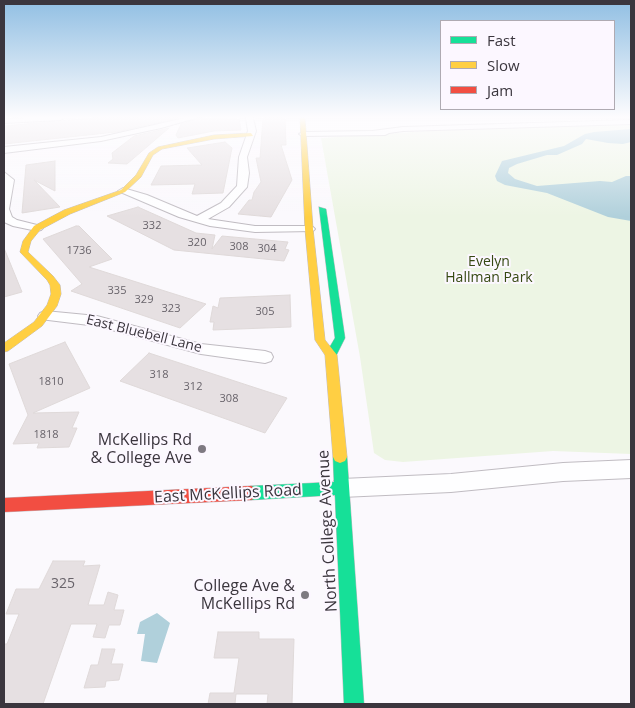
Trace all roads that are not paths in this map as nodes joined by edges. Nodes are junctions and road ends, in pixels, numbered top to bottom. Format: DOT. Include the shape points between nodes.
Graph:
graph roads {
  1 [pos="155,151"];
  2 [pos="245,151"];
  3 [pos="308,151"];
  4 [pos="313,151"];
  5 [pos="316,163"];
  6 [pos="4,175"];
  7 [pos="123,191"];
  8 [pos="321,200"];
  9 [pos="198,220"];
  10 [pos="37,228"];
  11 [pos="309,229"];
  12 [pos="45,316"];
  13 [pos="4,348"];
  14 [pos="331,355"];
  15 [pos="265,357"];
  16 [pos="631,469"];
  17 [pos="342,488"];
  18 [pos="4,505"];
  19 [pos="354,704"];
  1 -- 7 [label="street"];
  2 -- 9 [label="street" via="242,187 225,205"];
  3 -- 11 [label="street, North College Avenue"];
  4 -- 5 [label="street, North College Avenue"];
  6 -- 10 [label="street" via="10,184 5,215 13,223"];
  7 -- 9 [label="street"];
  7 -- 10 [label="street" via="67,212"];
  8 -- 14 [label="street, North College Avenue" via="340,338"];
  9 -- 11 [label="street" via="238,228"];
  10 -- 12 [label="street" via="27,241 24,252 55,285 56,294"];
  11 -- 14 [label="street, North College Avenue" via="320,340"];
  12 -- 13 [label="street" via="29,332"];
  12 -- 15 [label="street, East Bluebell Lane" via="97,321 200,349"];
  14 -- 17 [label="street, North College Avenue"];
  16 -- 17 [label="street, East McKellips Road"];
  17 -- 18 [label="street, East McKellips Road"];
  17 -- 19 [label="street, North College Avenue"];
}
